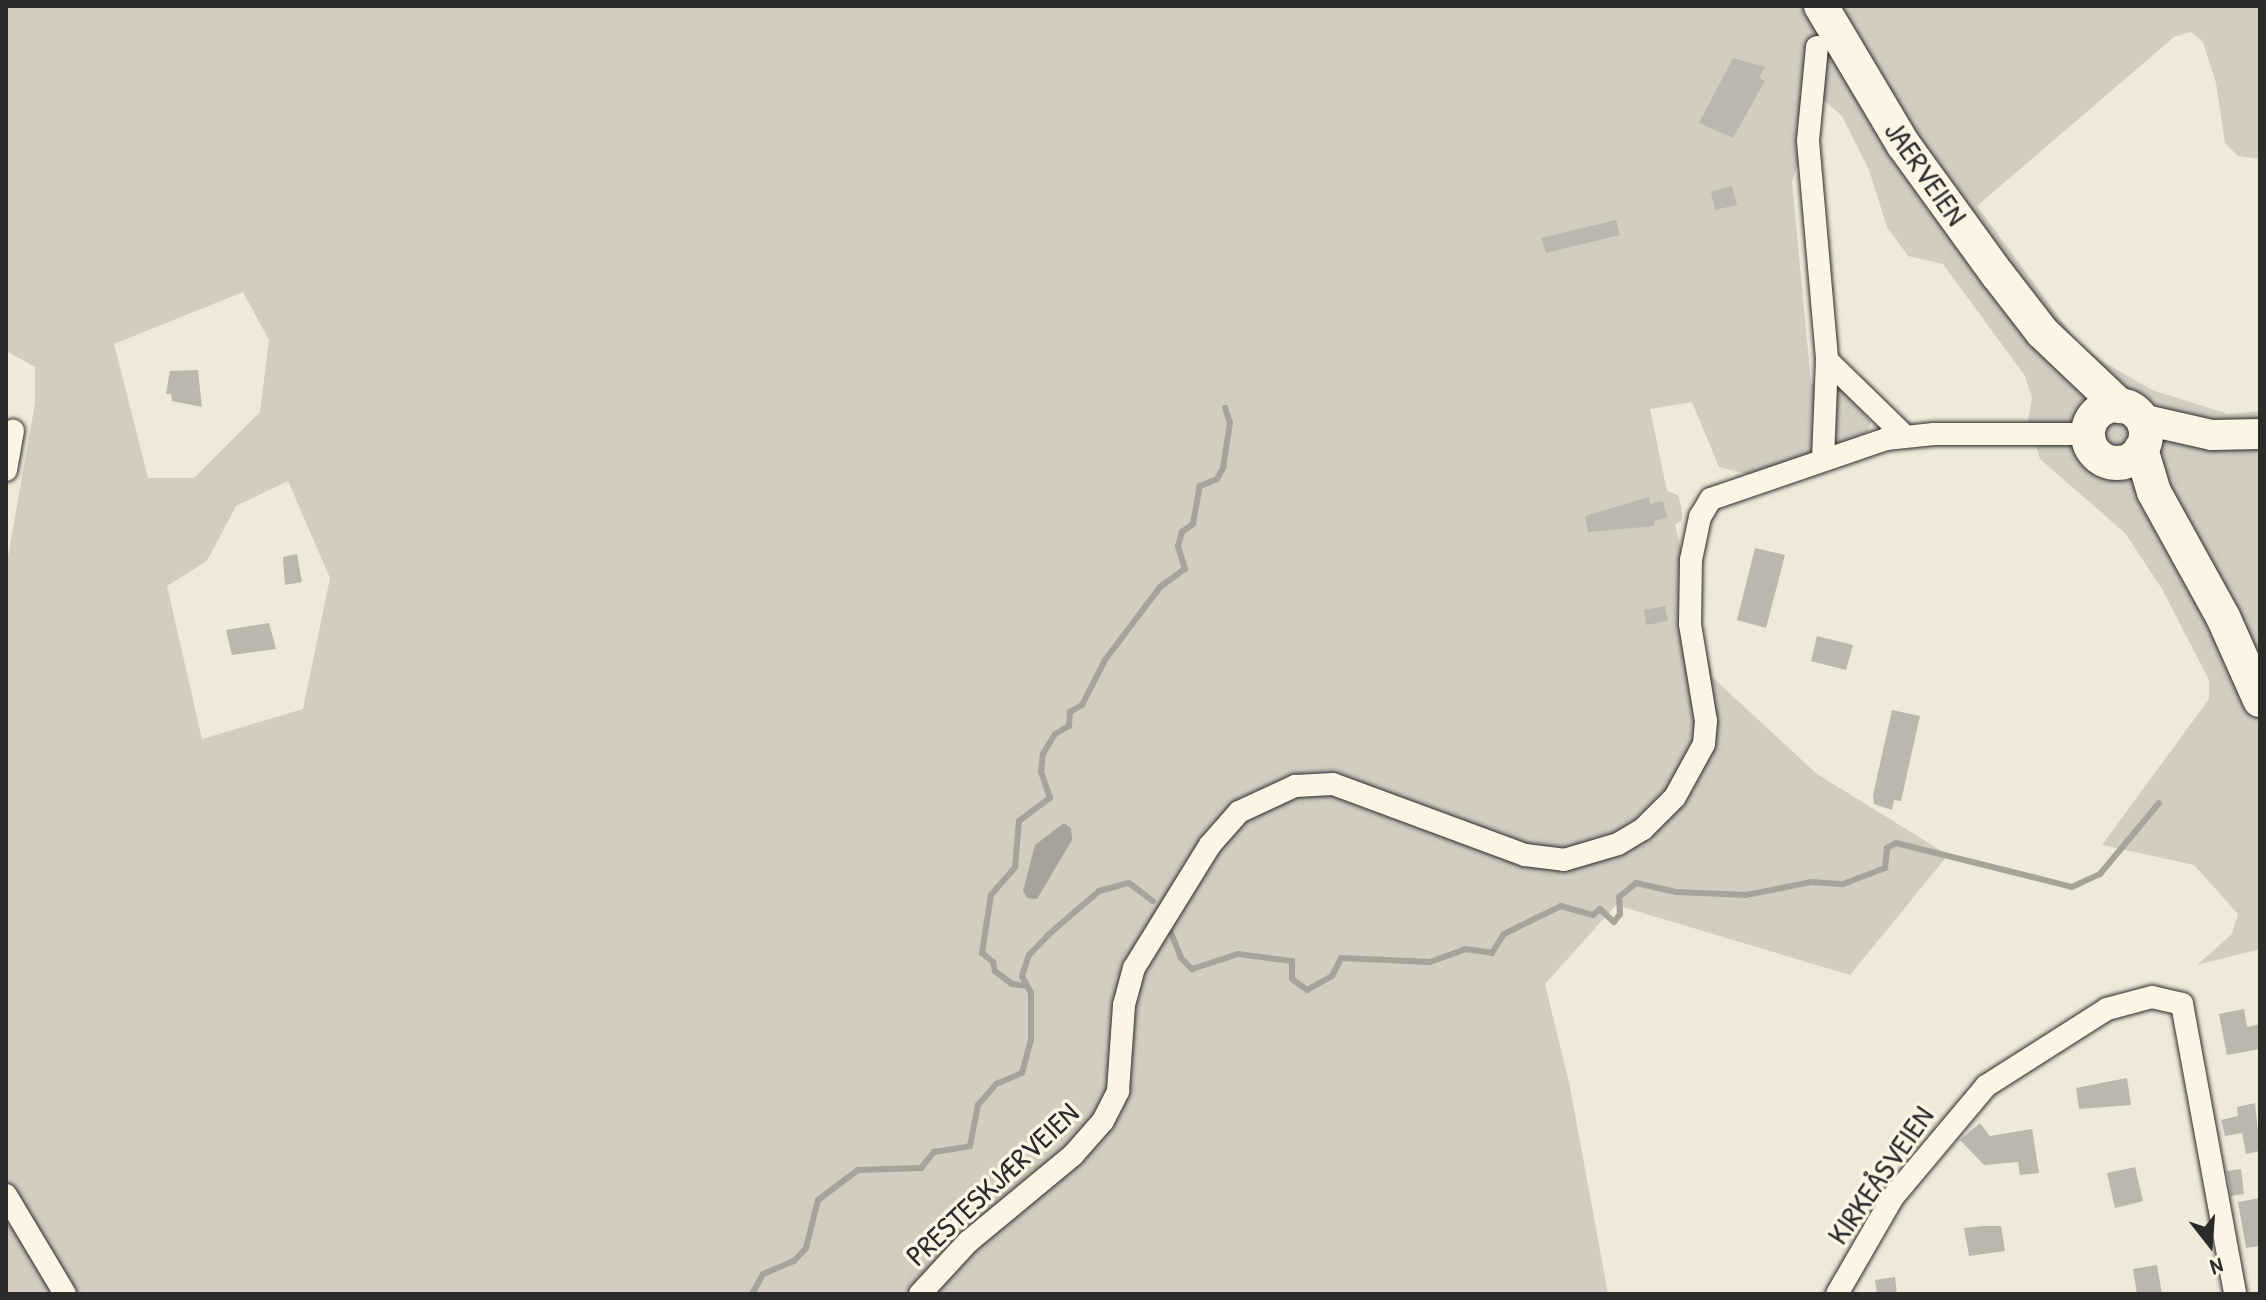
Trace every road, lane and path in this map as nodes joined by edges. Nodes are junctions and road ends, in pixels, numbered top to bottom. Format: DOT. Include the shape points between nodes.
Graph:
graph roads {
  1 [pos="1821,6"];
  2 [pos="1817,47"];
  3 [pos="2042,332"];
  4 [pos="1827,360"];
  5 [pos="2137,429"];
  6 [pos="13,431"];
  7 [pos="2260,434"];
  8 [pos="1905,436"];
  9 [pos="2095,441"];
  10 [pos="1823,459"];
  11 [pos="6,470"];
  12 [pos="2195,570"];
  13 [pos="2260,700"];
  14 [pos="6,1195"];
  15 [pos="65,1294"];
  16 [pos="920,1294"];
  17 [pos="1837,1294"];
  18 [pos="2235,1294"];
  1 -- 3 [label="main road, JAERVEIEN" via="1903,144"];
  2 -- 4 [label="street" via="1808,141"];
  3 -- 5 [label="main road, JAERVEIEN"];
  3 -- 9 [label="main road, JAERVEIEN"];
  4 -- 8 [label="street"];
  4 -- 10 [label="street"];
  5 -- 7 [label="main road"];
  5 -- 9 [label="main road" via="2127,461"];
  5 -- 9 [label="main road" via="2102,409"];
  5 -- 12 [label="main road" via="2154,492"];
  6 -- 11 [label="street"];
  8 -- 9 [label="street, PRESTESKJÆRVEIEN"];
  8 -- 10 [label="street, PRESTESKJÆRVEIEN"];
  9 -- 12 [label="main road, JAERVEIEN"];
  10 -- 16 [label="street, PRESTESKJÆRVEIEN" via="1711,499 1700,517 1691,560 1690,624 1706,721 1704,744 1675,797 1643,829 1592,854 1550,859 1475,840 1333,784 1295,786 1266,795 1239,812 1210,845 1134,968 1124,1005 1118,1091 1103,1121 1073,1155 968,1242"];
  12 -- 13 [label="main road"];
  14 -- 15 [label="street"];
  17 -- 18 [label="street, KIRKEÅSVEIEN" via="1901,1186 1986,1086 2085,1021 2152,997 2182,1004"];
}
